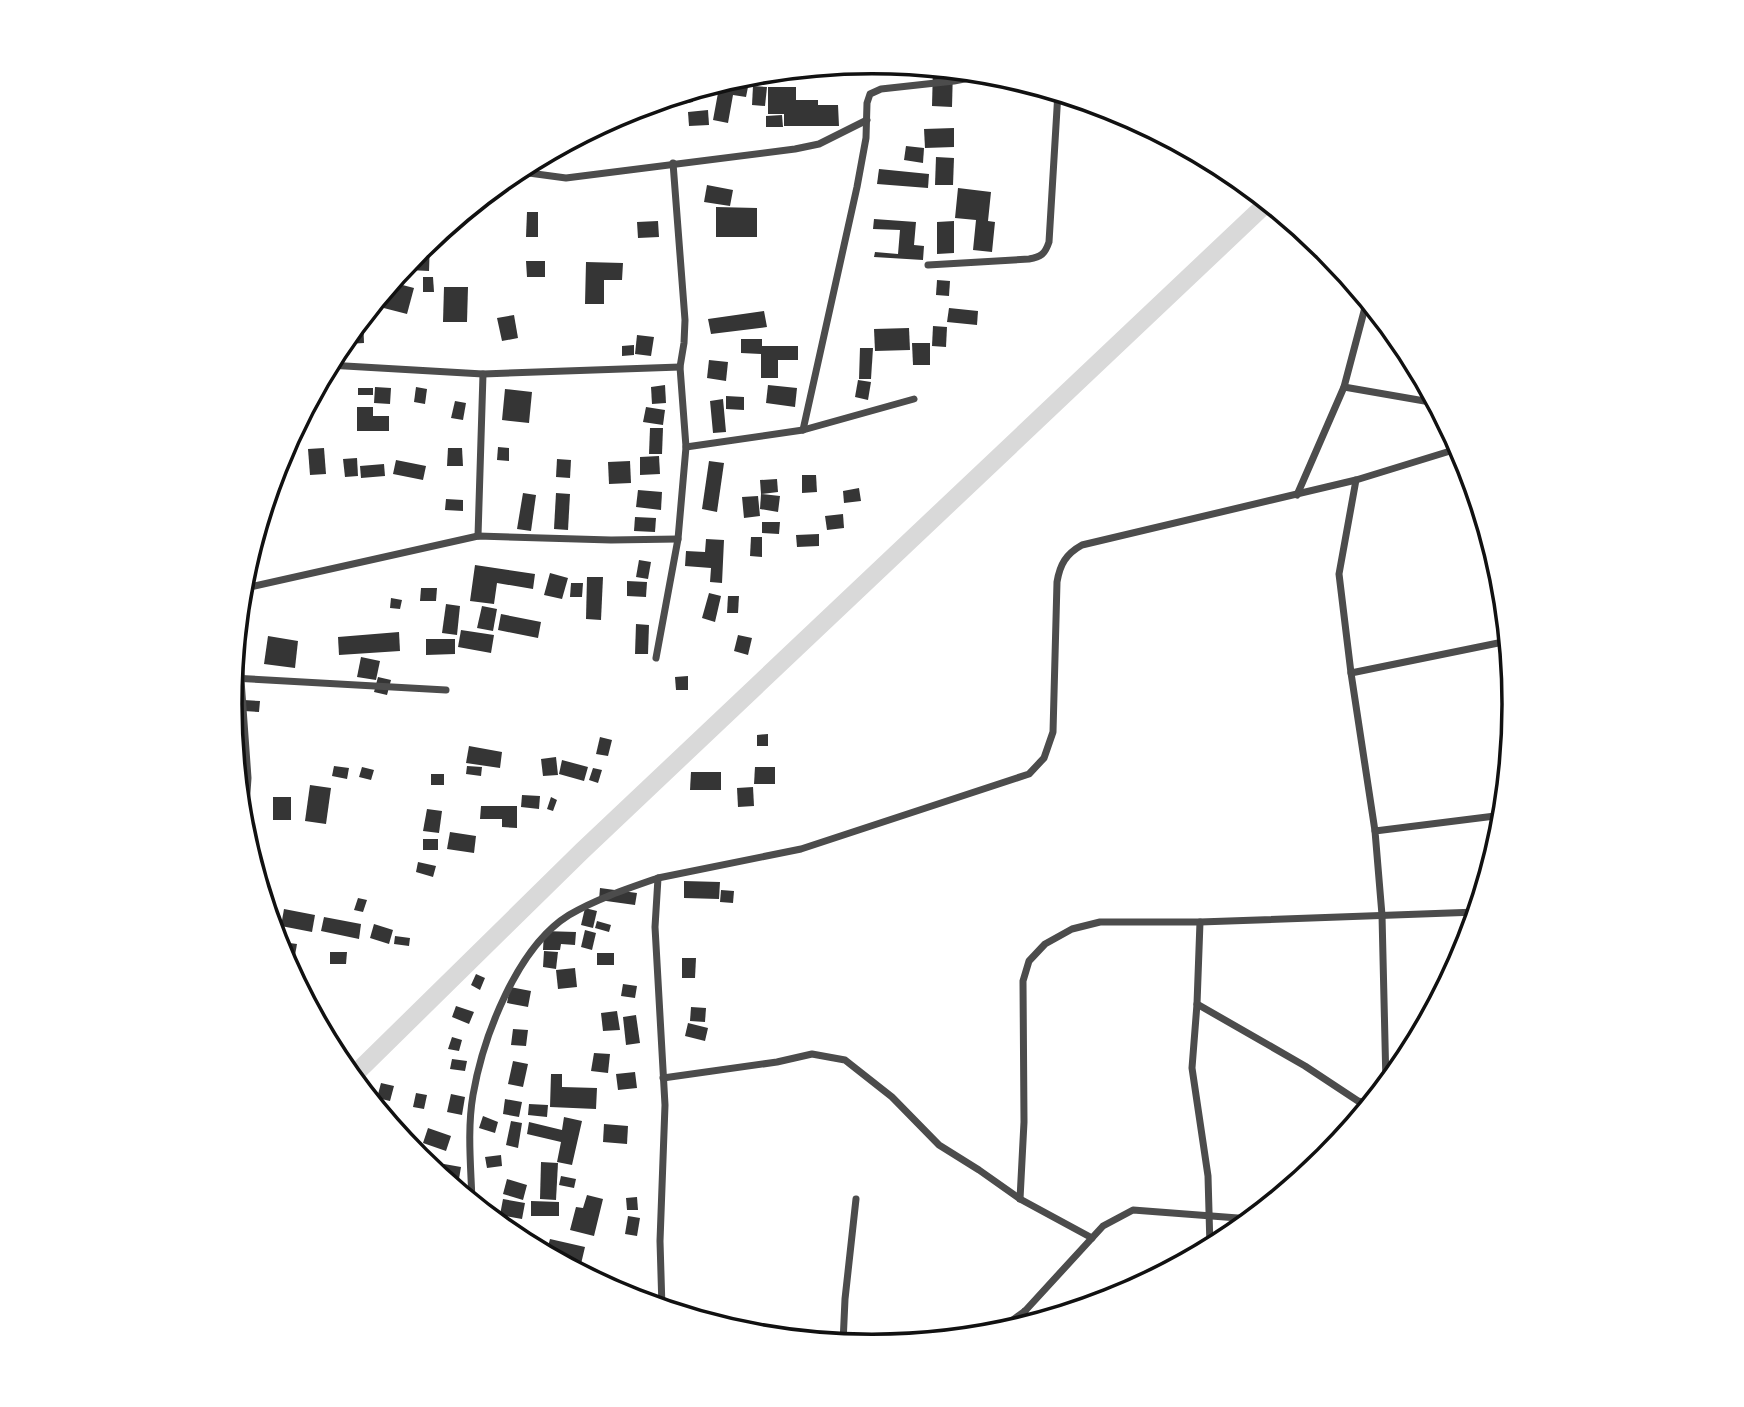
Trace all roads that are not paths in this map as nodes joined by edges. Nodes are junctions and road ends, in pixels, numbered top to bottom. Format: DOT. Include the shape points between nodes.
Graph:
graph roads {
  1 [pos="959,80"];
  2 [pos="1057,102"];
  3 [pos="867,120"];
  4 [pos="673,163"];
  5 [pos="532,173"];
  6 [pos="928,265"];
  7 [pos="1364,310"];
  8 [pos="340,366"];
  9 [pos="680,367"];
  10 [pos="482,374"];
  11 [pos="1344,387"];
  12 [pos="914,399"];
  13 [pos="1424,401"];
  14 [pos="803,430"];
  15 [pos="686,447"];
  16 [pos="1449,451"];
  17 [pos="1356,480"];
  18 [pos="1297,495"];
  19 [pos="478,536"];
  20 [pos="678,539"];
  21 [pos="253,587"];
  22 [pos="1499,644"];
  23 [pos="656,658"];
  24 [pos="1351,673"];
  25 [pos="243,679"];
  26 [pos="446,690"];
  27 [pos="243,735"];
  28 [pos="247,788"];
  29 [pos="1492,816"];
  30 [pos="1375,831"];
  31 [pos="658,878"];
  32 [pos="1467,912"];
  33 [pos="1382,915"];
  34 [pos="1200,922"];
  35 [pos="1197,1004"];
  36 [pos="1386,1068"];
  37 [pos="663,1077"];
  38 [pos="1360,1102"];
  39 [pos="472,1189"];
  40 [pos="856,1199"];
  41 [pos="1020,1199"];
  42 [pos="1211,1216"];
  43 [pos="1235,1218"];
  44 [pos="1210,1234"];
  45 [pos="1092,1238"];
  46 [pos="662,1297"];
  47 [pos="1025,1311"];
  48 [pos="1025,1314"];
  49 [pos="1019,1316"];
  50 [pos="843,1333"];
  1 -- 3 [label="street" via="881,89 870,94"];
  2 -- 6 [label="street" via="1046,253 1029,259"];
  3 -- 4 [label="street" via="819,144"];
  3 -- 14 [label="street" via="857,187"];
  4 -- 5 [label="street" via="566,178"];
  4 -- 9 [label="street" via="685,320"];
  7 -- 11 [label="street"];
  8 -- 10 [label="street"];
  9 -- 10 [label="street"];
  9 -- 15 [label="street"];
  10 -- 19 [label="street"];
  11 -- 13 [label="street"];
  11 -- 18 [label="street"];
  12 -- 14 [label="street"];
  14 -- 15 [label="street"];
  15 -- 20 [label="street"];
  16 -- 17 [label="street"];
  17 -- 18 [label="street"];
  17 -- 24 [label="street" via="1339,573"];
  18 -- 31 [label="street" via="1072,551 1060,565 1057,582 1053,732 1044,758 1029,774 801,849"];
  19 -- 20 [label="street"];
  19 -- 21 [label="street"];
  20 -- 23 [label="street"];
  22 -- 24 [label="street"];
  24 -- 30 [label="street"];
  25 -- 26 [label="street"];
  27 -- 28 [label="street"];
  29 -- 30 [label="street"];
  30 -- 33 [label="street"];
  31 -- 37 [label="street" via="655,927"];
  31 -- 39 [label="street" via="568,916 528,952 488,1036 472,1096"];
  32 -- 33 [label="street"];
  33 -- 34 [label="street"];
  33 -- 36 [label="street"];
  34 -- 35 [label="street"];
  34 -- 41 [label="street" via="1100,922 1072,929 1045,944 1029,961 1023,981"];
  35 -- 38 [label="street"];
  35 -- 42 [label="street" via="1192,1068"];
  37 -- 41 [label="street" via="812,1054 845,1060 892,1097 939,1145"];
  37 -- 46 [label="street"];
  40 -- 50 [label="street"];
  41 -- 45 [label="street"];
  42 -- 43 [label="street"];
  42 -- 44 [label="street"];
  42 -- 45 [label="street" via="1133,1210 1103,1226"];
  45 -- 47 [label="street"];
  47 -- 48 [label="street"];
  47 -- 49 [label="street"];
}
